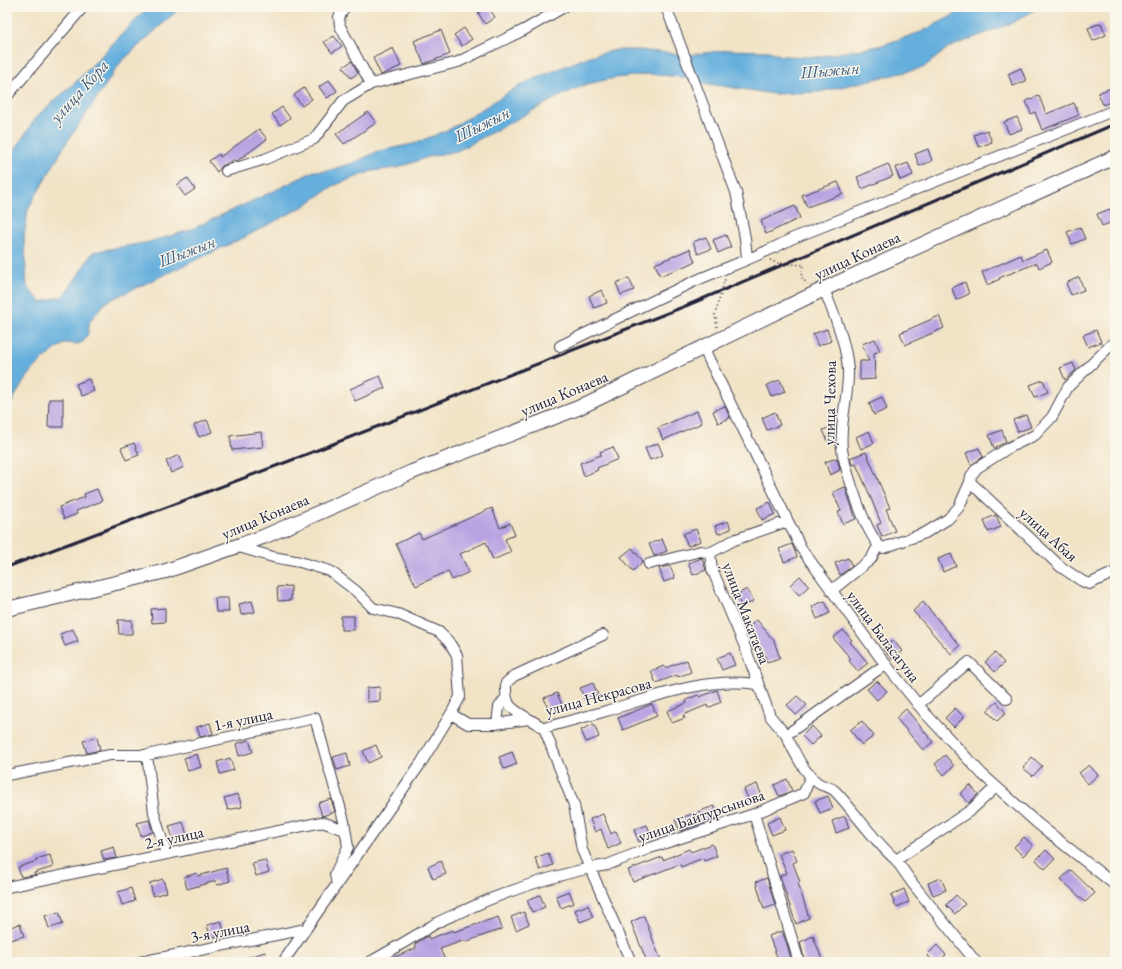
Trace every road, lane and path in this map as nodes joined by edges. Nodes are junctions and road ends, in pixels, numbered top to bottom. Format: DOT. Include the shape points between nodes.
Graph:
graph roads {
  1 [pos="83,7"];
  2 [pos="345,7"];
  3 [pos="564,7"];
  4 [pos="666,7"];
  5 [pos="371,84"];
  6 [pos="7,96"];
  7 [pos="1115,110"];
  8 [pos="1115,157"];
  9 [pos="226,171"];
  10 [pos="762,253"];
  11 [pos="747,258"];
  12 [pos="734,264"];
  13 [pos="821,290"];
  14 [pos="719,340"];
  15 [pos="1115,341"];
  16 [pos="560,346"];
  17 [pos="703,347"];
  18 [pos="970,482"];
  19 [pos="788,521"];
  20 [pos="239,546"];
  21 [pos="878,546"];
  22 [pos="710,553"];
  23 [pos="649,564"];
  24 [pos="1115,572"];
  25 [pos="831,592"];
  26 [pos="7,608"];
  27 [pos="604,635"];
  28 [pos="886,664"];
  29 [pos="757,684"];
  30 [pos="505,699"];
  31 [pos="1007,699"];
  32 [pos="918,705"];
  33 [pos="451,714"];
  34 [pos="528,719"];
  35 [pos="497,724"];
  36 [pos="544,728"];
  37 [pos="786,735"];
  38 [pos="147,755"];
  39 [pos="7,775"];
  40 [pos="811,775"];
  41 [pos="996,787"];
  42 [pos="754,814"];
  43 [pos="345,830"];
  44 [pos="166,854"];
  45 [pos="896,860"];
  46 [pos="590,868"];
  47 [pos="337,885"];
  48 [pos="1115,885"];
  49 [pos="7,887"];
  50 [pos="306,929"];
  51 [pos="140,962"];
  52 [pos="283,962"];
  53 [pos="370,962"];
  54 [pos="630,962"];
  55 [pos="798,962"];
  56 [pos="976,962"];
  1 -- 6 [label="street"];
  2 -- 5 [label="street" via="339,17 340,26"];
  3 -- 5 [label="street" via="458,62"];
  4 -- 11 [label="street" via="736,192"];
  5 -- 9 [label="street" via="343,101 314,139 265,159"];
  7 -- 10 [label="street" via="844,217"];
  8 -- 13 [label="street, улица Конаева"];
  10 -- 11 [label="street"];
  10 -- 13 [label="path" via="777,263 804,265 801,276 807,284"];
  11 -- 12 [label="street"];
  12 -- 14 [label="path" via="725,279 715,315"];
  12 -- 16 [label="street"];
  13 -- 14 [label="street, улица Конаева"];
  13 -- 21 [label="street, улица Чехова" via="840,329 848,370 842,431 843,455 861,510"];
  14 -- 17 [label="street, улица Конаева"];
  15 -- 18 [label="street" via="1068,387 1052,417 1035,435 977,468"];
  17 -- 19 [label="street, улица Баласагуна"];
  17 -- 20 [label="street, улица Конаева" via="578,408 412,472"];
  18 -- 21 [label="street" via="959,507 948,519 924,533 883,548"];
  18 -- 24 [label="street, улица Абая" via="1061,567 1082,582 1089,584"];
  19 -- 22 [label="street, улица Макатаева" via="734,540"];
  19 -- 25 [label="street, улица Баласагуна" via="801,548"];
  20 -- 26 [label="street, улица Конаева" via="166,571"];
  20 -- 33 [label="street" via="272,558 300,562 330,571 373,608 398,614 439,632 457,655 460,698"];
  21 -- 25 [label="street" via="871,559"];
  22 -- 23 [label="street" via="701,551"];
  22 -- 29 [label="street, улица Макатаева" via="712,569 746,647"];
  25 -- 28 [label="street, улица Баласагуна"];
  27 -- 30 [label="street" via="514,676 506,683"];
  28 -- 32 [label="street, улица Баласагуна"];
  28 -- 37 [label="street"];
  29 -- 36 [label="street, улица Некрасова" via="707,683"];
  29 -- 37 [label="street, улица Макатаева" via="770,716"];
  30 -- 34 [label="street" via="512,709"];
  30 -- 35 [label="street" via="499,707"];
  31 -- 32 [label="street" via="969,662"];
  32 -- 41 [label="street, улица Баласагуна"];
  33 -- 35 [label="street, улица Некрасова" via="468,724"];
  33 -- 47 [label="street" via="421,763"];
  34 -- 35 [label="street, улица Некрасова"];
  34 -- 36 [label="street, улица Некрасова"];
  36 -- 46 [label="street" via="574,805 582,850"];
  37 -- 40 [label="street, улица Макатаева" via="801,763"];
  38 -- 39 [label="street, 1-я улица" via="110,755"];
  38 -- 43 [label="street, 1-я улица" via="315,718"];
  38 -- 44 [label="street" via="154,813"];
  40 -- 42 [label="street, улица Байтурсынова" via="804,793"];
  40 -- 45 [label="street, улица Макатаева" via="818,783 833,789 883,849"];
  41 -- 45 [label="street" via="971,810"];
  41 -- 48 [label="street, улица Баласагуна"];
  42 -- 46 [label="street, улица Байтурсынова" via="658,846 608,866"];
  42 -- 55 [label="street"];
  43 -- 44 [label="street, 2-я улица" via="322,822"];
  43 -- 47 [label="street, 1-я улица" via="348,848 335,874"];
  44 -- 49 [label="street, 2-я улица"];
  45 -- 56 [label="street, улица Макатаева"];
  46 -- 53 [label="street, улица Байтурсынова" via="516,888 431,926"];
  46 -- 54 [label="street"];
  47 -- 50 [label="street"];
  50 -- 51 [label="street, 3-я улица"];
  50 -- 52 [label="street"];
}
